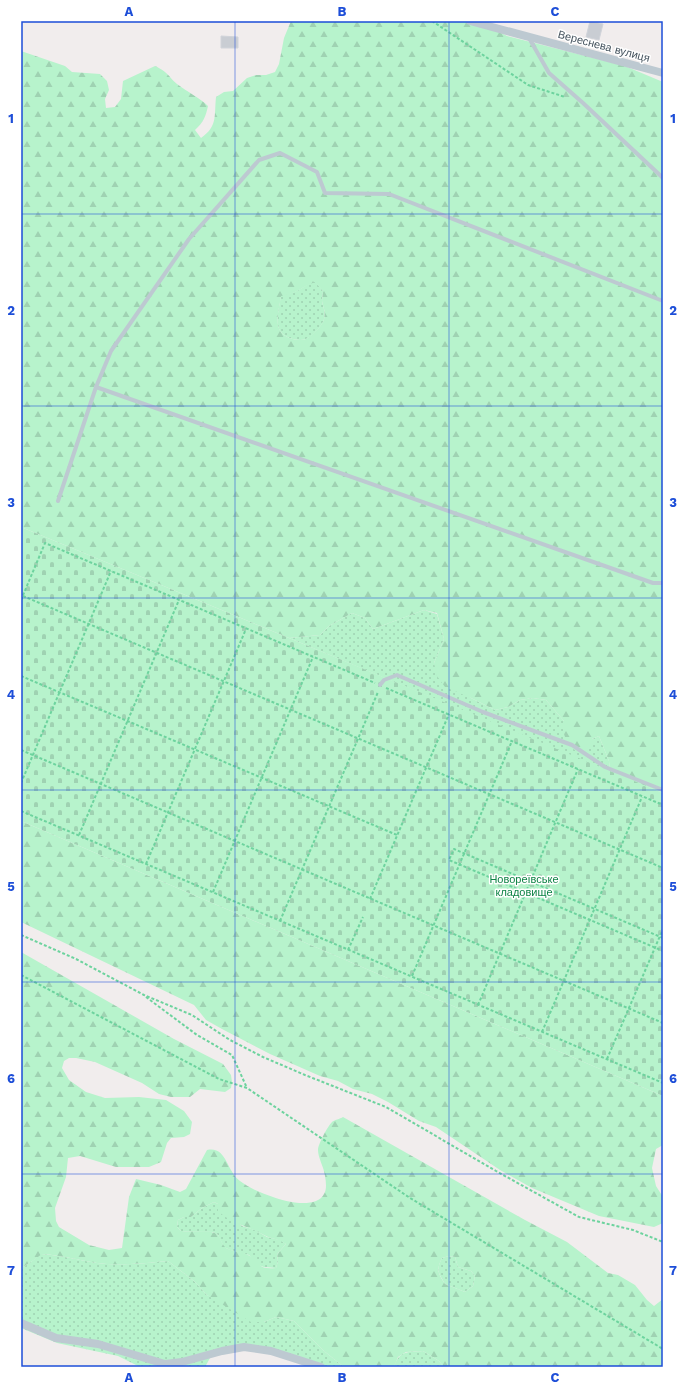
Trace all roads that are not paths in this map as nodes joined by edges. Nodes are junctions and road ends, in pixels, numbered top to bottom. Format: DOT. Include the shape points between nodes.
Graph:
graph roads {
  1 [pos="470,21"];
  2 [pos="529,37"];
  3 [pos="663,73"];
  4 [pos="663,178"];
  5 [pos="663,301"];
  6 [pos="96,387"];
  7 [pos="58,501"];
  8 [pos="663,583"];
  9 [pos="380,686"];
  10 [pos="663,790"];
  11 [pos="21,1322"];
  12 [pos="321,1367"];
  1 -- 2 [label="street, Вереснева вулиця"];
  2 -- 3 [label="street, Вереснева вулиця"];
  2 -- 4 [label="lane" via="549,73"];
  5 -- 6 [label="lane" via="389,194 325,193 317,172 280,153 259,160 190,238 111,351"];
  6 -- 7 [label="lane"];
  6 -- 8 [label="lane" via="646,581"];
  9 -- 10 [label="lane" via="384,680 397,675 483,712 572,745 606,766"];
  11 -- 12 [label="street" via="56,1338 98,1344 164,1364 244,1347 271,1351"];
}
